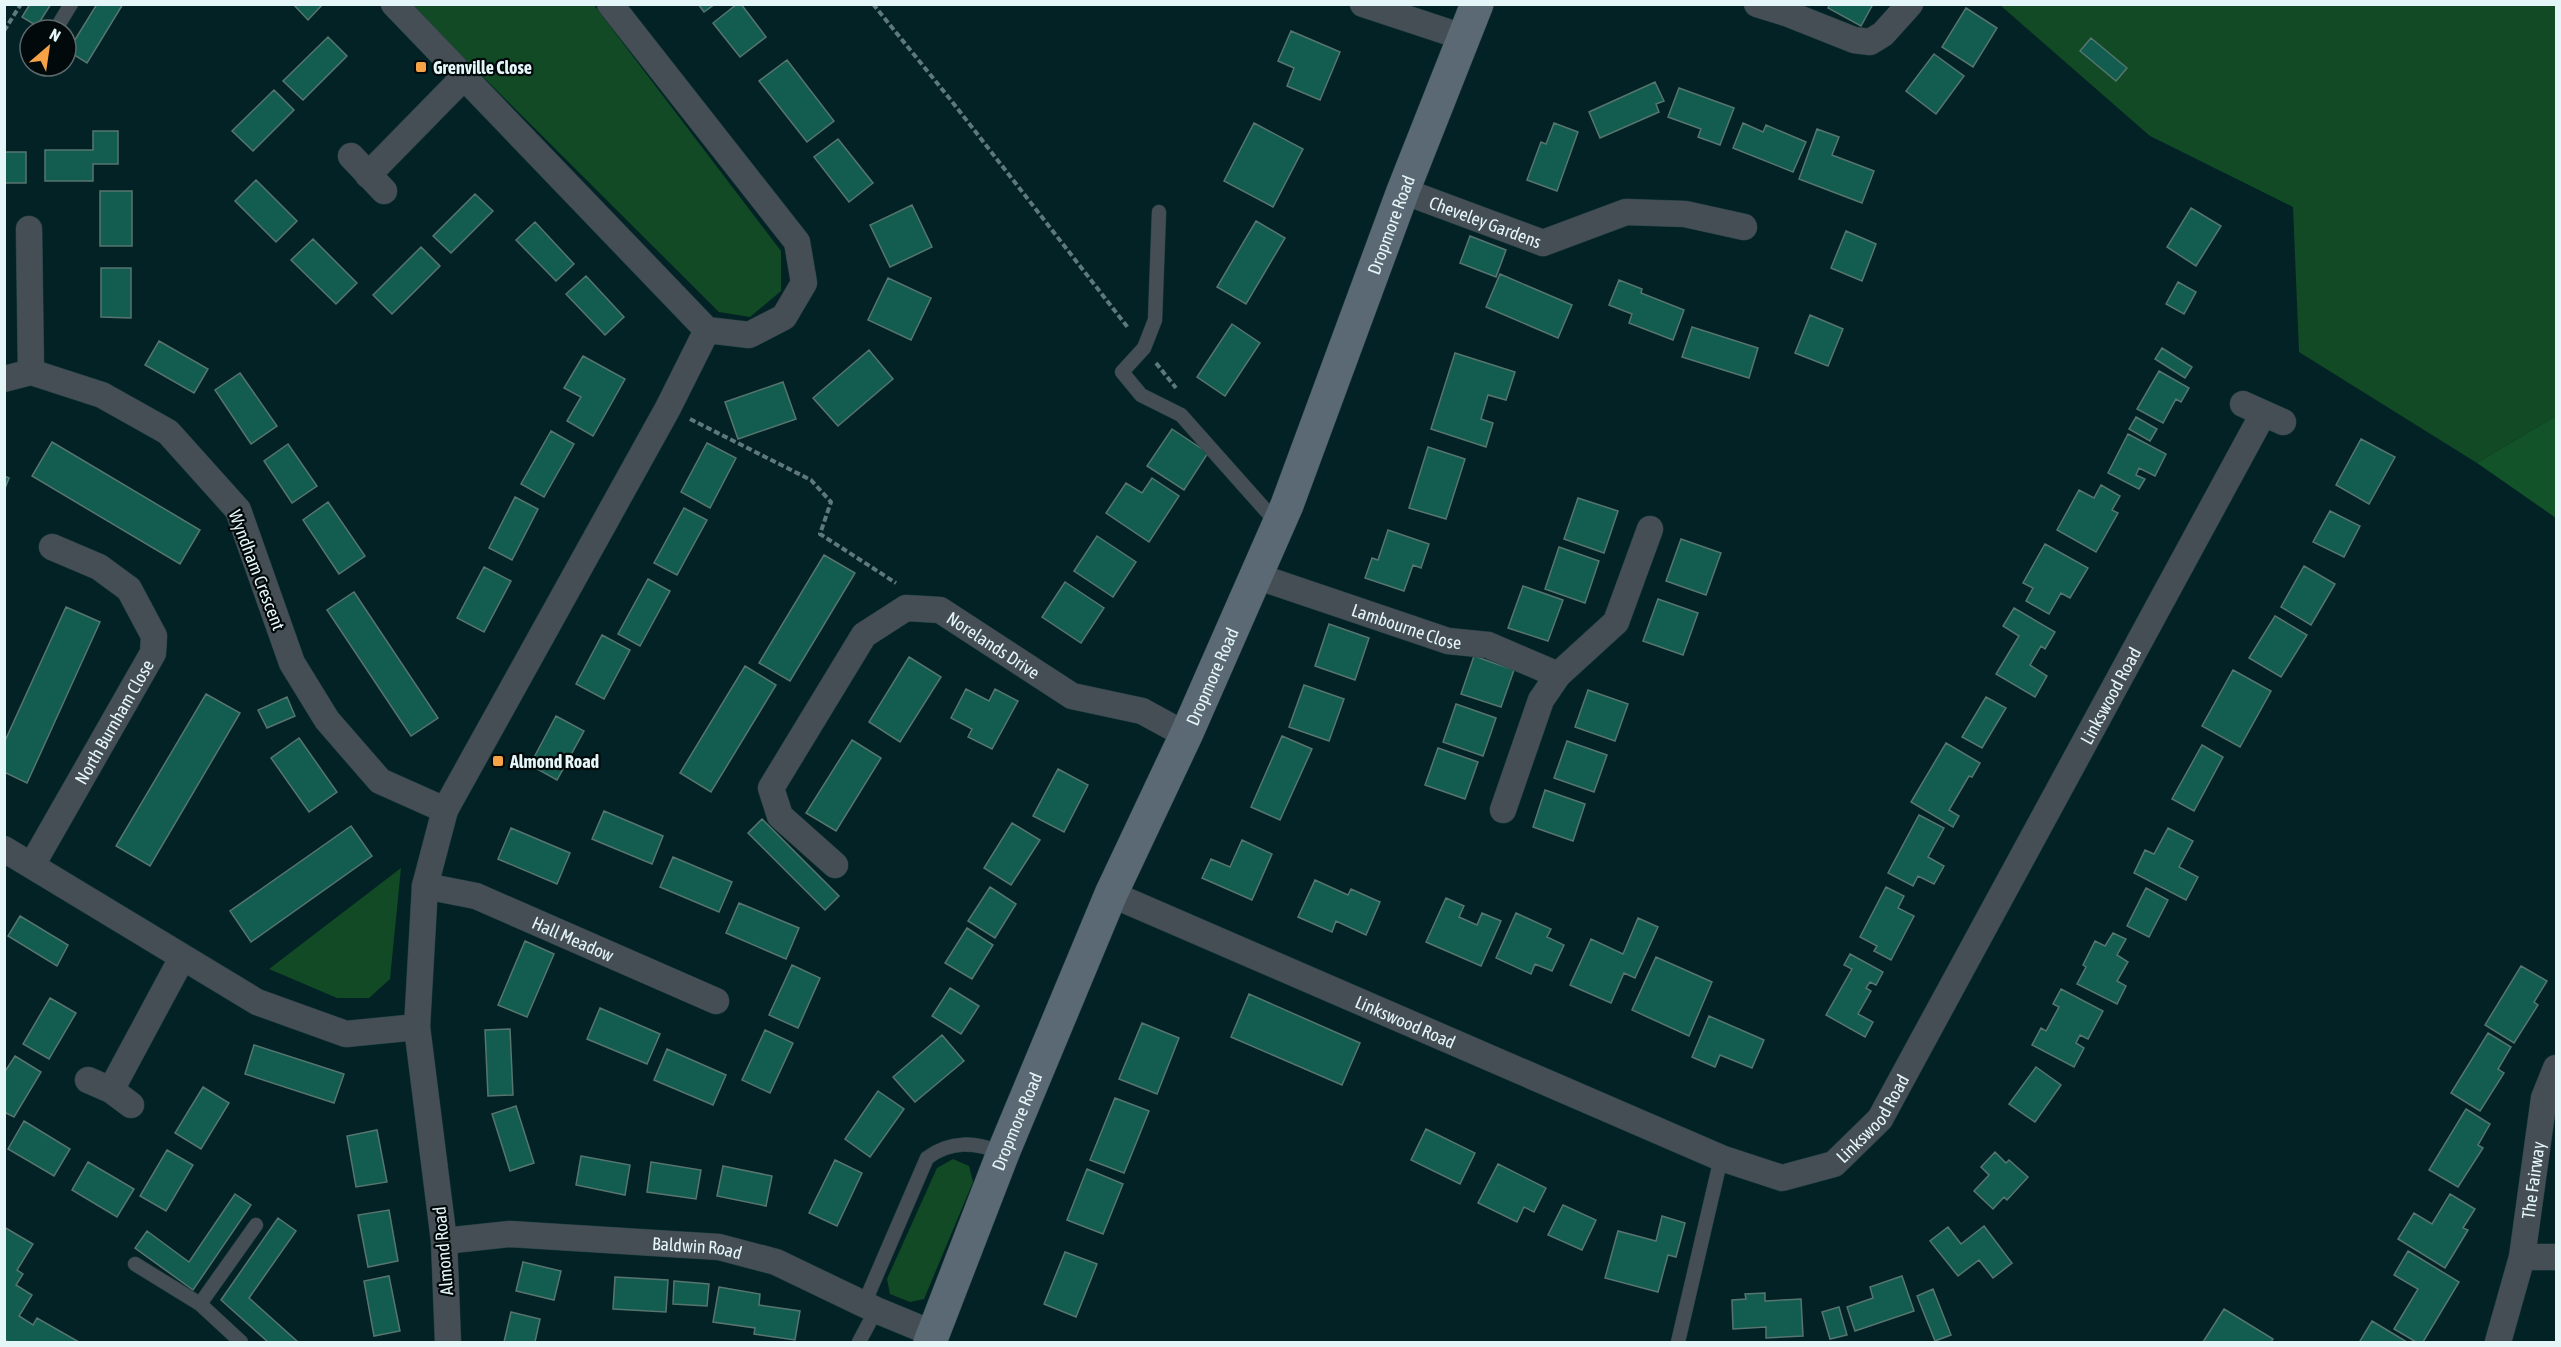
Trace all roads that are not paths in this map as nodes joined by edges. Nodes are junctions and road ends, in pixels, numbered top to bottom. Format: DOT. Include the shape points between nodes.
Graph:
graph roads {
  1 [pos="71,4"];
  2 [pos="394,4"];
  3 [pos="610,4"];
  4 [pos="1363,4"];
  5 [pos="1477,4"];
  6 [pos="1757,4"];
  7 [pos="1910,4"];
  8 [pos="63,18"];
  9 [pos="1463,37"];
  10 [pos="464,77"];
  11 [pos="351,156"];
  12 [pos="1403,191"];
  13 [pos="1159,212"];
  14 [pos="1744,227"];
  15 [pos="29,229"];
  16 [pos="707,330"];
  17 [pos="31,372"];
  18 [pos="4,379"];
  19 [pos="2263,413"];
  20 [pos="1279,525"];
  21 [pos="1650,529"];
  22 [pos="52,546"];
  23 [pos="1257,576"];
  24 [pos="1558,675"];
  25 [pos="1186,735"];
  26 [pos="445,810"];
  27 [pos="1503,810"];
  28 [pos="4,849"];
  29 [pos="32,865"];
  30 [pos="835,865"];
  31 [pos="424,886"];
  32 [pos="1111,894"];
  33 [pos="182,958"];
  34 [pos="716,1002"];
  35 [pos="417,1028"];
  36 [pos="2556,1068"];
  37 [pos="88,1080"];
  38 [pos="1003,1152"];
  39 [pos="1721,1158"];
  40 [pos="256,1225"];
  41 [pos="444,1241"];
  42 [pos="2522,1257"];
  43 [pos="2556,1257"];
  44 [pos="135,1264"];
  45 [pos="200,1304"];
  46 [pos="870,1307"];
  47 [pos="932,1338"];
  48 [pos="241,1342"];
  49 [pos="448,1342"];
  50 [pos="859,1342"];
  51 [pos="1678,1342"];
  52 [pos="2498,1342"];
  1 -- 8 [label="lane"];
  2 -- 10 [label="street"];
  3 -- 16 [label="street" via="796,242 804,283 784,317 749,335"];
  4 -- 9 [label="street"];
  5 -- 9 [label="street, Dropmore Road"];
  6 -- 7 [label="street" via="1854,40 1870,42 1883,34"];
  9 -- 12 [label="street, Dropmore Road"];
  10 -- 11 [label="street" via="376,183"];
  10 -- 16 [label="street"];
  12 -- 14 [label="street, Cheveley Gardens" via="1544,243 1626,212 1685,214"];
  12 -- 20 [label="street, Dropmore Road"];
  13 -- 20 [label="lane" via="1155,320 1144,348 1122,372 1141,395 1181,414"];
  15 -- 17 [label="street"];
  16 -- 26 [label="street, Almond Road" via="668,408"];
  17 -- 18 [label="street"];
  17 -- 26 [label="street, Wyndham Crescent" via="102,395 168,432 238,510 292,663 327,720 380,781"];
  19 -- 39 [label="street, Linkswood Road" via="1880,1119 1834,1164 1782,1178"];
  20 -- 23 [label="street, Dropmore Road"];
  21 -- 24 [label="street" via="1616,622"];
  22 -- 29 [label="street, North Burnham Close" via="99,567 129,589 154,636 153,653"];
  23 -- 24 [label="street, Lambourne Close" via="1448,641 1488,645"];
  23 -- 25 [label="street, Dropmore Road"];
  24 -- 27 [label="street" via="1541,700"];
  25 -- 30 [label="street, Norelands Drive" via="1142,711 1072,696 940,610 906,608 864,635 771,788 780,816"];
  25 -- 32 [label="street, Dropmore Road"];
  26 -- 31 [label="street, Almond Road"];
  28 -- 29 [label="street"];
  29 -- 33 [label="street"];
  31 -- 34 [label="street, Hall Meadow" via="476,896"];
  31 -- 35 [label="street, Almond Road"];
  32 -- 38 [label="street, Dropmore Road"];
  32 -- 39 [label="street, Linkswood Road"];
  33 -- 35 [label="street" via="257,1002 346,1034"];
  33 -- 37 [label="street" via="121,1097"];
  35 -- 41 [label="street, Almond Road"];
  36 -- 42 [label="street, The Fairway" via="2544,1098"];
  38 -- 46 [label="lane" via="986,1146 957,1145 941,1148 927,1158"];
  38 -- 47 [label="street, Dropmore Road"];
  39 -- 51 [label="lane"];
  40 -- 45 [label="lane"];
  41 -- 46 [label="street, Baldwin Road" via="510,1234 718,1247 776,1262"];
  41 -- 49 [label="street, Almond Road"];
  42 -- 43 [label="street"];
  42 -- 52 [label="street, The Fairway"];
  44 -- 45 [label="lane"];
  45 -- 48 [label="lane"];
  46 -- 47 [label="street, Baldwin Road"];
  46 -- 50 [label="lane"];
}
